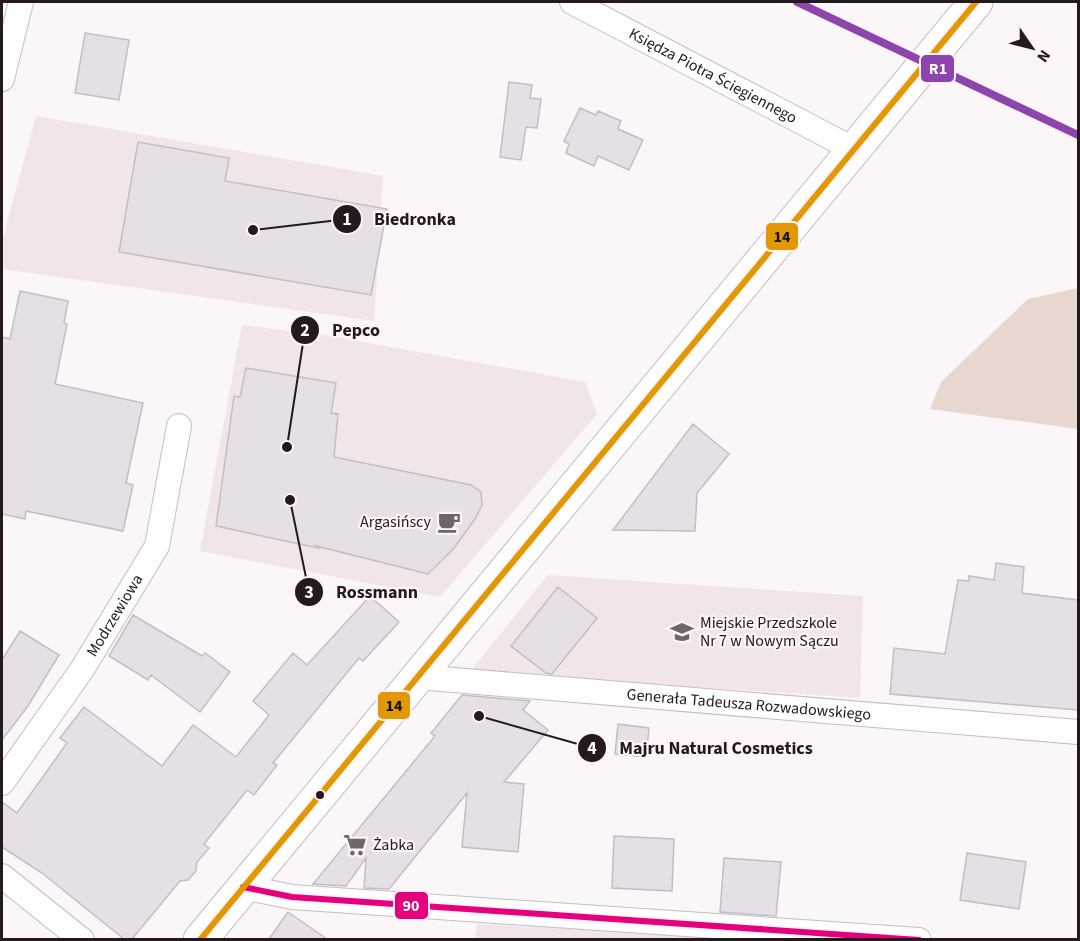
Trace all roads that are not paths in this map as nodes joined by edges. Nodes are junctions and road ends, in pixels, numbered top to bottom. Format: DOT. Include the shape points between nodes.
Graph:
graph roads {
  1 [pos="21,2"];
  2 [pos="572,2"];
  3 [pos="976,2"];
  4 [pos="2,79"];
  5 [pos="853,149"];
  6 [pos="179,426"];
  7 [pos="418,677"];
  8 [pos="1078,732"];
  9 [pos="2,783"];
  10 [pos="2,876"];
  11 [pos="243,887"];
  12 [pos="82,939"];
  13 [pos="200,939"];
  14 [pos="919,939"];
  1 -- 4 [label="street"];
  2 -- 5 [label="street, Księdza Piotra Ściegiennego"];
  3 -- 5 [label="main road"];
  5 -- 7 [label="main road"];
  6 -- 9 [label="street, Modrzewiowa" via="157,546 82,668"];
  7 -- 8 [label="street, Generała Tadeusza Rozwadowskiego"];
  7 -- 11 [label="main road"];
  10 -- 12 [label="street"];
  11 -- 13 [label="main road"];
  11 -- 14 [label="street" via="292,897"];
}
